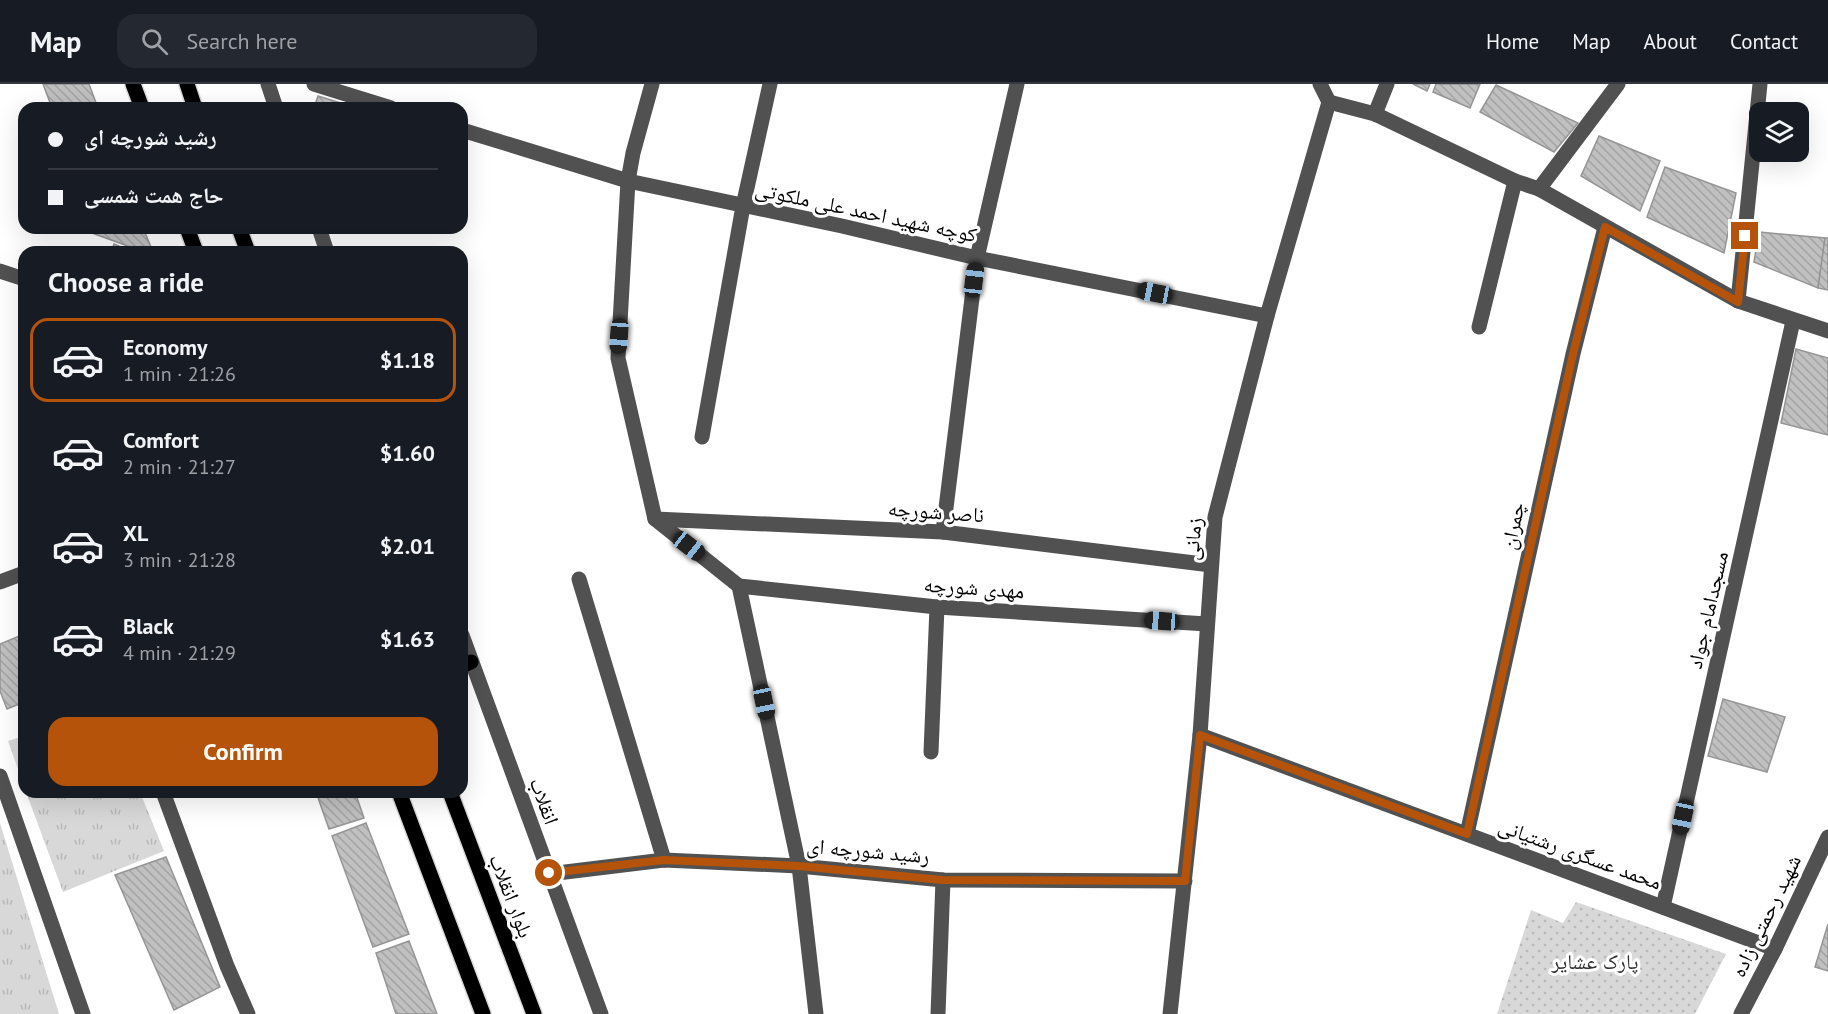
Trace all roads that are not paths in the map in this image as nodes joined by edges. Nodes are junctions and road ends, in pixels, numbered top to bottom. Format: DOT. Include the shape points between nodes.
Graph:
graph roads {
  1 [pos="133,84"];
  2 [pos="187,84"];
  3 [pos="268,84"];
  4 [pos="314,84"];
  5 [pos="652,84"];
  6 [pos="770,84"];
  7 [pos="1017,84"];
  8 [pos="1320,84"];
  9 [pos="1387,84"];
  10 [pos="1618,84"];
  11 [pos="1760,84"];
  12 [pos="140,102"];
  13 [pos="193,102"];
  14 [pos="274,102"];
  15 [pos="372,102"];
  16 [pos="1329,102"];
  17 [pos="1375,114"];
  18 [pos="468,132"];
  19 [pos="628,181"];
  20 [pos="1515,181"];
  21 [pos="1539,189"];
  22 [pos="742,206"];
  23 [pos="1605,227"];
  24 [pos="977,258"];
  25 [pos="0,271"];
  26 [pos="18,277"];
  27 [pos="1738,302"];
  28 [pos="1267,316"];
  29 [pos="1793,321"];
  30 [pos="1479,327"];
  31 [pos="1828,332"];
  32 [pos="702,437"];
  33 [pos="655,519"];
  34 [pos="943,532"];
  35 [pos="1211,565"];
  36 [pos="18,575"];
  37 [pos="579,579"];
  38 [pos="0,582"];
  39 [pos="739,586"];
  40 [pos="937,607"];
  41 [pos="1207,624"];
  42 [pos="468,667"];
  43 [pos="1200,735"];
  44 [pos="931,752"];
  45 [pos="0,776"];
  46 [pos="165,798"];
  47 [pos="401,798"];
  48 [pos="452,798"];
  49 [pos="1467,834"];
  50 [pos="1828,837"];
  51 [pos="664,860"];
  52 [pos="799,866"];
  53 [pos="549,873"];
  54 [pos="942,880"];
  55 [pos="1185,881"];
  56 [pos="1663,907"];
  57 [pos="1775,949"];
  58 [pos="1744,1013"];
  59 [pos="83,1014"];
  60 [pos="248,1014"];
  61 [pos="483,1014"];
  62 [pos="534,1014"];
  63 [pos="601,1014"];
  64 [pos="816,1014"];
  65 [pos="938,1014"];
  66 [pos="1170,1014"];
  1 -- 12 [label="main road"];
  2 -- 13 [label="main road"];
  3 -- 14 [label="street"];
  4 -- 15 [label="street"];
  5 -- 19 [label="street"];
  6 -- 22 [label="street"];
  7 -- 24 [label="street"];
  8 -- 16 [label="street"];
  9 -- 17 [label="street"];
  10 -- 21 [label="street"];
  11 -- 27 [label="street"];
  16 -- 17 [label="street"];
  16 -- 28 [label="street, زمانی"];
  17 -- 20 [label="street"];
  18 -- 19 [label="street, کوچه شهید احمد علی ملکوتی"];
  19 -- 22 [label="street, کوچه شهید احمد علی ملکوتی"];
  19 -- 33 [label="street" via="618,358"];
  20 -- 21 [label="street"];
  20 -- 30 [label="street"];
  21 -- 23 [label="street"];
  22 -- 24 [label="street, کوچه شهید احمد علی ملکوتی"];
  22 -- 32 [label="street"];
  23 -- 27 [label="street"];
  23 -- 49 [label="street, چمران" via="1573,354"];
  24 -- 28 [label="street, کوچه شهید احمد علی ملکوتی"];
  24 -- 34 [label="street"];
  25 -- 26 [label="street"];
  27 -- 29 [label="street"];
  28 -- 35 [label="street, زمانی" via="1215,517"];
  29 -- 31 [label="street"];
  29 -- 56 [label="street, مسجدامام جواد"];
  33 -- 34 [label="street, ناصر شورچه"];
  33 -- 39 [label="street"];
  34 -- 35 [label="street, ناصر شورچه"];
  35 -- 41 [label="street, زمانی"];
  36 -- 38 [label="street"];
  37 -- 51 [label="street"];
  39 -- 40 [label="street, مهدی شورچه"];
  39 -- 52 [label="street"];
  40 -- 41 [label="street, مهدی شورچه"];
  40 -- 44 [label="street"];
  41 -- 43 [label="street, زمانی"];
  42 -- 53 [label="street, انقلاب"];
  43 -- 49 [label="street, محمد عسگری رشتیانی"];
  43 -- 55 [label="street, زمانی"];
  45 -- 59 [label="street"];
  46 -- 60 [label="street"];
  47 -- 61 [label="main road"];
  48 -- 62 [label="main road, بلوار انقلاب"];
  49 -- 56 [label="street, محمد عسگری رشتیانی"];
  50 -- 57 [label="street, شهید رحمتی زاده"];
  51 -- 52 [label="street, رشید شورچه ای"];
  51 -- 53 [label="street, رشید شورچه ای"];
  52 -- 54 [label="street, رشید شورچه ای"];
  52 -- 64 [label="street"];
  53 -- 63 [label="street, انقلاب"];
  54 -- 55 [label="street, رشید شورچه ای"];
  54 -- 65 [label="street"];
  55 -- 66 [label="street, زمانی"];
  56 -- 57 [label="street, محمد عسگری رشتیانی"];
  57 -- 58 [label="street, شهید رحمتی زاده"];
}
